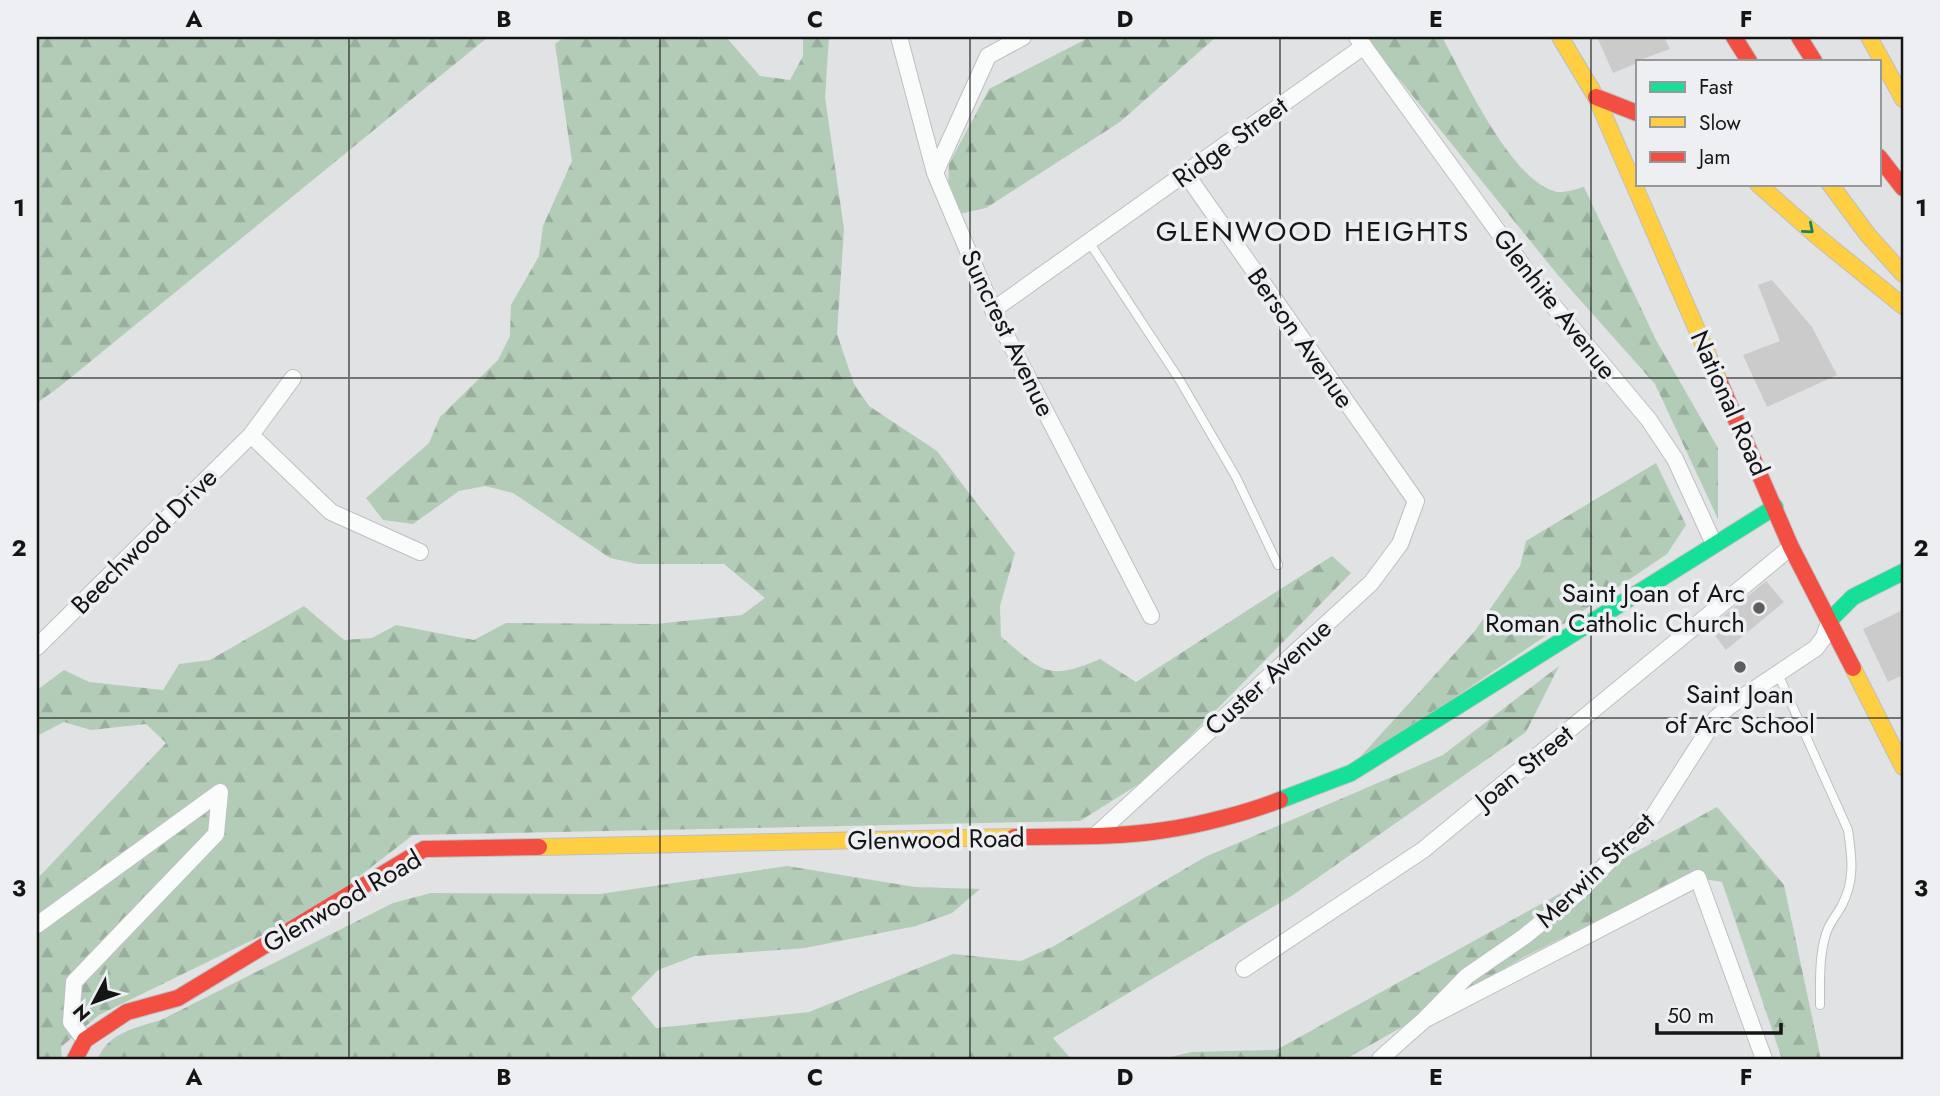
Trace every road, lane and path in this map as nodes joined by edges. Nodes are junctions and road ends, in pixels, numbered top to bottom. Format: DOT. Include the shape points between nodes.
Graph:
graph roads {
  1 [pos="899,37"];
  2 [pos="1023,37"];
  3 [pos="1560,37"];
  4 [pos="1734,37"];
  5 [pos="1799,37"];
  6 [pos="1869,37"];
  7 [pos="1361,41"];
  8 [pos="1748,60"];
  9 [pos="1813,60"];
  10 [pos="1596,97"];
  11 [pos="1903,99"];
  12 [pos="1636,113"];
  13 [pos="1881,160"];
  14 [pos="935,173"];
  15 [pos="1186,174"];
  16 [pos="1636,184"];
  17 [pos="1637,186"];
  18 [pos="1760,186"];
  19 [pos="1831,186"];
  20 [pos="1903,188"];
  21 [pos="1089,242"];
  22 [pos="1903,274"];
  23 [pos="1903,306"];
  24 [pos="993,310"];
  25 [pos="292,378"];
  26 [pos="251,435"];
  27 [pos="1416,501"];
  28 [pos="1775,507"];
  29 [pos="1714,544"];
  30 [pos="1791,547"];
  31 [pos="420,552"];
  32 [pos="1278,565"];
  33 [pos="1903,572"];
  34 [pos="1151,616"];
  35 [pos="1830,620"];
  36 [pos="37,647"];
  37 [pos="1778,674"];
  38 [pos="1903,766"];
  39 [pos="1645,824"];
  40 [pos="1096,835"];
  41 [pos="1674,891"];
  42 [pos="37,925"];
  43 [pos="1244,969"];
  44 [pos="1820,1005"];
  45 [pos="1424,1020"];
  46 [pos="85,1040"];
  47 [pos="75,1059"];
  48 [pos="1380,1059"];
  49 [pos="1764,1059"];
  1 -- 14 [label="street, Suncrest Avenue"];
  2 -- 14 [label="street" via="988,56"];
  3 -- 10 [label="main road, National Road"];
  4 -- 8 [label="main road"];
  5 -- 9 [label="main road"];
  6 -- 11 [label="main road"];
  7 -- 15 [label="street, Ridge Street"];
  7 -- 29 [label="street, Glenhite Avenue" via="1541,291 1649,420 1675,458"];
  10 -- 12 [label="main road"];
  10 -- 16 [label="main road, National Road"];
  13 -- 20 [label="main road"];
  14 -- 24 [label="street, Suncrest Avenue"];
  15 -- 21 [label="street, Ridge Street"];
  15 -- 27 [label="street, Berson Avenue"];
  17 -- 28 [label="main road, National Road"];
  18 -- 23 [label="main road, one-way"];
  19 -- 22 [label="main road"];
  21 -- 24 [label="street, Ridge Street"];
  21 -- 32 [label="lane" via="1179,379 1236,477"];
  24 -- 34 [label="street, Suncrest Avenue"];
  25 -- 26 [label="street, Beechwood Drive"];
  26 -- 31 [label="street" via="331,512"];
  26 -- 36 [label="street, Beechwood Drive"];
  27 -- 40 [label="street, Custer Avenue" via="1400,544 1371,583"];
  28 -- 29 [label="main road, Glenwood Road"];
  28 -- 30 [label="main road, National Road"];
  29 -- 40 [label="main road, Glenwood Road" via="1351,773 1261,807 1165,830"];
  30 -- 35 [label="main road, National Road"];
  30 -- 43 [label="street, Joan Street" via="1423,850"];
  33 -- 35 [label="main road, Merwin Street" via="1854,596"];
  35 -- 37 [label="street, Merwin Street" via="1816,648"];
  35 -- 38 [label="main road, National Road"];
  37 -- 39 [label="street, Merwin Street" via="1716,718"];
  37 -- 44 [label="lane" via="1848,830 1852,855 1852,881 1822,947"];
  39 -- 41 [label="path"];
  39 -- 45 [label="street, Merwin Street" via="1579,892 1467,976"];
  40 -- 46 [label="main road, Glenwood Road" via="424,849 178,998 127,1012"];
  41 -- 45 [label="street, Merwin Street"];
  41 -- 49 [label="street, Merwin Street" via="1698,878"];
  42 -- 46 [label="street" via="220,792 216,834 75,982 71,1023"];
  45 -- 48 [label="street, Merwin Street"];
  46 -- 47 [label="main road, Glenwood Road"];
}
